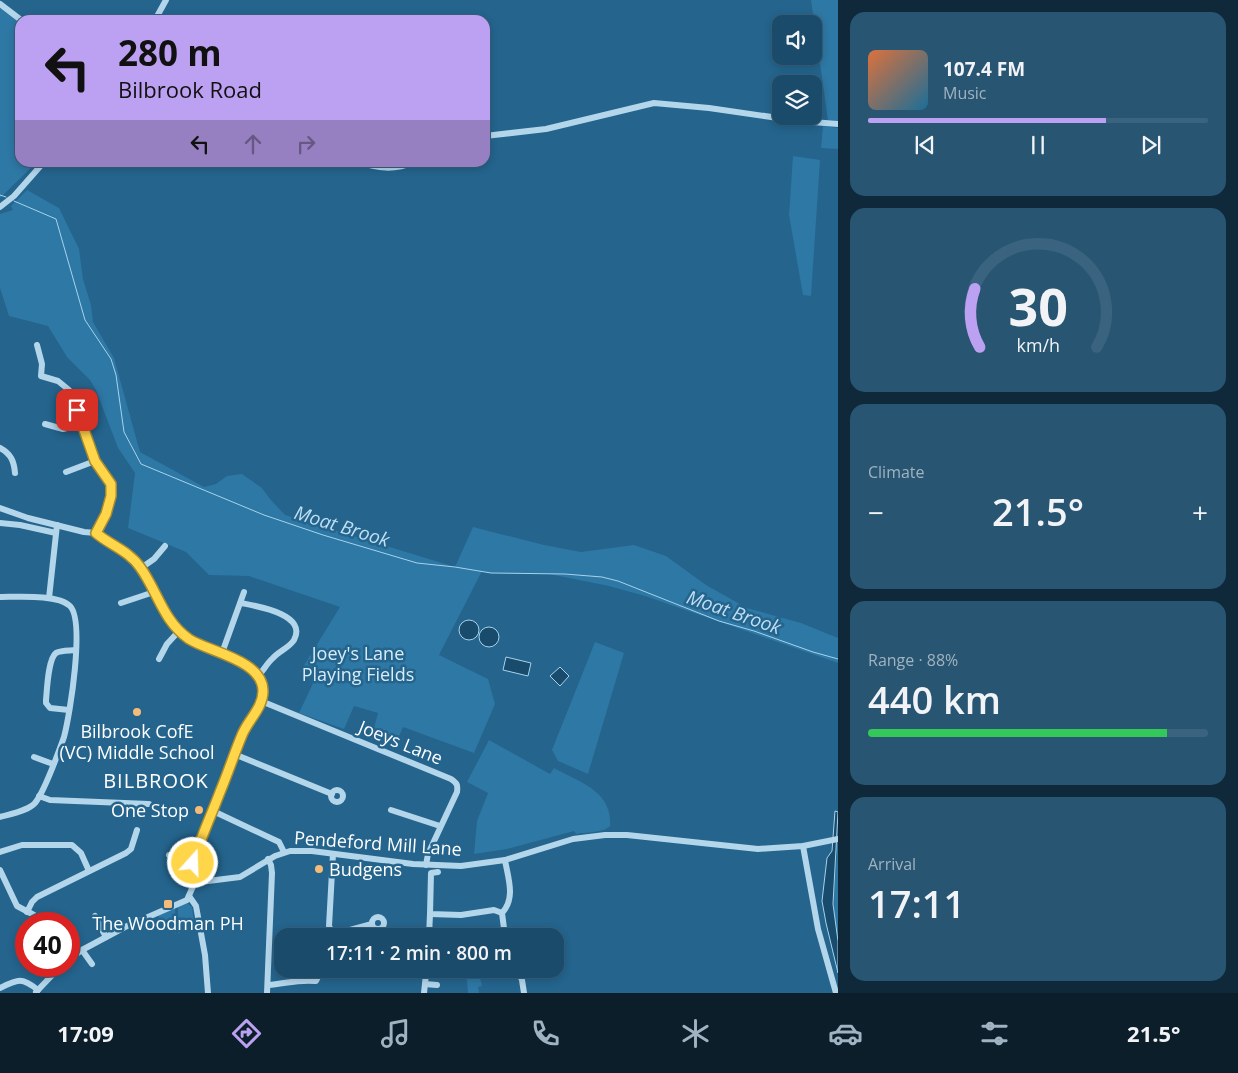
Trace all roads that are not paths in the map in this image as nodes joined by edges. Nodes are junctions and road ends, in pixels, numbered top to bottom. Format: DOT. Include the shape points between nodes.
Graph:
graph roads {
  1 [pos="166,0"];
  2 [pos="0,4"];
  3 [pos="15,15"];
  4 [pos="158,15"];
  5 [pos="838,124"];
  6 [pos="490,135"];
  7 [pos="40,167"];
  8 [pos="374,167"];
  9 [pos="404,167"];
  10 [pos="0,207"];
  11 [pos="37,345"];
  12 [pos="45,424"];
  13 [pos="82,424"];
  14 [pos="0,448"];
  15 [pos="95,461"];
  16 [pos="66,472"];
  17 [pos="15,473"];
  18 [pos="0,508"];
  19 [pos="0,523"];
  20 [pos="57,524"];
  21 [pos="56,533"];
  22 [pos="96,533"];
  23 [pos="165,546"];
  24 [pos="140,568"];
  25 [pos="154,592"];
  26 [pos="244,592"];
  27 [pos="0,597"];
  28 [pos="48,598"];
  29 [pos="121,603"];
  30 [pos="241,603"];
  31 [pos="180,631"];
  32 [pos="76,650"];
  33 [pos="222,653"];
  34 [pos="159,659"];
  35 [pos="258,676"];
  36 [pos="261,701"];
  37 [pos="70,710"];
  38 [pos="234,754"];
  39 [pos="34,757"];
  40 [pos="53,764"];
  41 [pos="332,794"];
  42 [pos="39,796"];
  43 [pos="149,804"];
  44 [pos="391,810"];
  45 [pos="213,811"];
  46 [pos="0,817"];
  47 [pos="440,826"];
  48 [pos="137,830"];
  49 [pos="838,839"];
  50 [pos="803,846"];
  51 [pos="0,852"];
  52 [pos="284,852"];
  53 [pos="333,854"];
  54 [pos="168,855"];
  55 [pos="268,859"];
  56 [pos="505,860"];
  57 [pos="193,863"];
  58 [pos="426,865"];
  59 [pos="0,870"];
  60 [pos="89,871"];
  61 [pos="432,873"];
  62 [pos="194,884"];
  63 [pos="189,896"];
  64 [pos="27,912"];
  65 [pos="502,913"];
  66 [pos="430,914"];
  67 [pos="95,916"];
  68 [pos="372,924"];
  69 [pos="429,928"];
  70 [pos="504,928"];
  71 [pos="106,937"];
  72 [pos="82,950"];
  73 [pos="92,964"];
  74 [pos="51,977"];
  75 [pos="426,978"];
  76 [pos="521,978"];
  77 [pos="318,981"];
  78 [pos="268,984"];
  79 [pos="425,984"];
  80 [pos="437,985"];
  81 [pos="0,988"];
  82 [pos="37,992"];
  83 [pos="208,993"];
  84 [pos="267,993"];
  85 [pos="424,993"];
  86 [pos="524,993"];
  87 [pos="836,993"];
  1 -- 4 [label="street"];
  2 -- 3 [label="street"];
  5 -- 6 [label="street" via="654,103 546,129"];
  7 -- 10 [label="street"];
  8 -- 9 [label="street"];
  11 -- 13 [label="street" via="42,364 41,376 66,386"];
  12 -- 13 [label="street" via="63,429"];
  13 -- 15 [label="street"];
  14 -- 17 [label="street" via="12,459"];
  15 -- 16 [label="street"];
  15 -- 22 [label="street" via="112,490 106,514"];
  18 -- 20 [label="street"];
  19 -- 21 [label="street"];
  20 -- 21 [label="street"];
  20 -- 22 [label="street"];
  21 -- 28 [label="street"];
  22 -- 24 [label="street" via="124,552"];
  23 -- 24 [label="street"];
  24 -- 25 [label="street"];
  25 -- 29 [label="street"];
  25 -- 31 [label="street" via="164,612"];
  26 -- 30 [label="street"];
  27 -- 28 [label="street"];
  28 -- 32 [label="street" via="65,602 74,611"];
  30 -- 33 [label="street"];
  30 -- 35 [label="street" via="274,612 291,620 296,628 294,641 272,658"];
  31 -- 33 [label="street" via="199,645"];
  31 -- 34 [label="street"];
  32 -- 37 [label="street"];
  32 -- 37 [label="street" via="55,654 51,661 46,700 50,708"];
  33 -- 35 [label="street"];
  35 -- 36 [label="street" via="262,687"];
  36 -- 38 [label="street"];
  36 -- 47 [label="street, Joeys Lane" via="451,779 457,785 457,792"];
  37 -- 40 [label="street"];
  38 -- 41 [label="street"];
  38 -- 45 [label="street"];
  39 -- 40 [label="street"];
  40 -- 42 [label="street"];
  42 -- 43 [label="street" via="50,800"];
  42 -- 46 [label="street" via="33,804"];
  44 -- 47 [label="street"];
  45 -- 52 [label="street" via="279,842"];
  45 -- 57 [label="street"];
  47 -- 58 [label="street, Joeys Lane"];
  48 -- 60 [label="street" via="129,851"];
  49 -- 50 [label="street, Pendeford Mill Lane"];
  50 -- 56 [label="street, Pendeford Mill Lane" via="747,849 605,835 574,839"];
  50 -- 87 [label="street" via="818,929"];
  51 -- 60 [label="street" via="22,846 72,845 80,851"];
  52 -- 53 [label="street, Pendeford Mill Lane" via="298,850"];
  52 -- 55 [label="street, Pendeford Mill Lane"];
  53 -- 58 [label="street, Pendeford Mill Lane"];
  53 -- 68 [label="street" via="330,929 339,933"];
  54 -- 57 [label="street"];
  55 -- 62 [label="street, Pendeford Mill Lane" via="240,877"];
  55 -- 78 [label="street" via="272,872"];
  56 -- 58 [label="street, Pendeford Mill Lane" via="470,865"];
  56 -- 65 [label="street" via="510,892 507,907"];
  57 -- 62 [label="street"];
  59 -- 64 [label="street" via="14,901"];
  60 -- 64 [label="street" via="37,897"];
  61 -- 66 [label="street"];
  62 -- 63 [label="street"];
  63 -- 71 [label="street" via="184,902"];
  63 -- 83 [label="street" via="196,906"];
  65 -- 66 [label="street" via="494,910 461,915"];
  65 -- 70 [label="street"];
  66 -- 69 [label="street"];
  67 -- 71 [label="street"];
  71 -- 72 [label="street"];
  72 -- 73 [label="street"];
  74 -- 82 [label="street"];
  75 -- 79 [label="street"];
  76 -- 86 [label="street"];
  77 -- 78 [label="street"];
  78 -- 84 [label="street"];
  79 -- 80 [label="street"];
  79 -- 85 [label="street"];
  81 -- 82 [label="street" via="22,980"];
}
